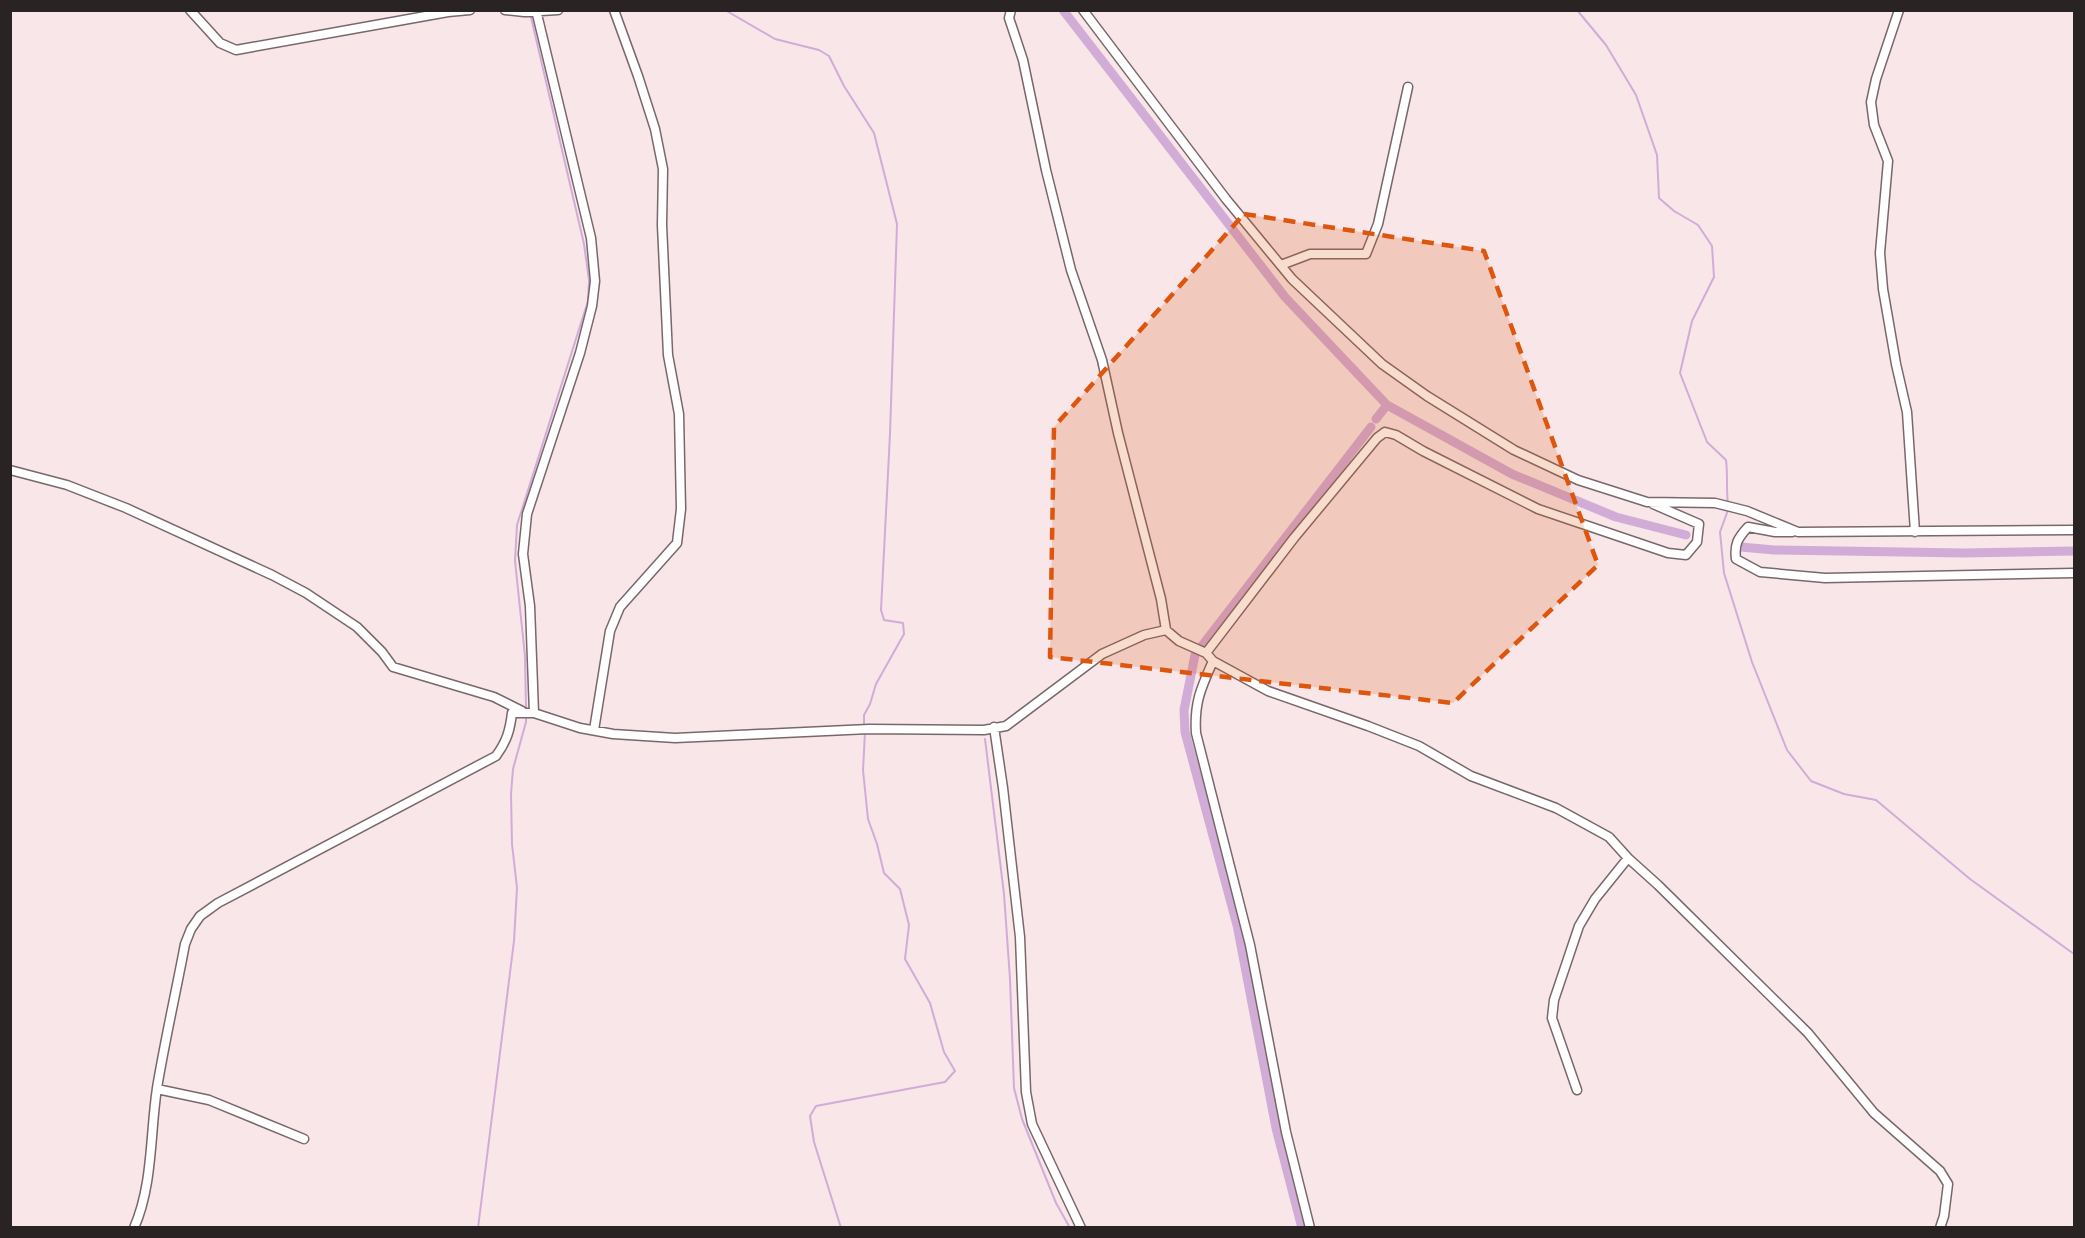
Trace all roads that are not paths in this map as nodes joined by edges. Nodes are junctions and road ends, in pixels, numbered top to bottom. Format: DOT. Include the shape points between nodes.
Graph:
graph roads {
  1 [pos="190,10"];
  2 [pos="470,10"];
  3 [pos="505,10"];
  4 [pos="558,10"];
  5 [pos="614,10"];
  6 [pos="1011,10"];
  7 [pos="1083,10"];
  8 [pos="1899,10"];
  9 [pos="533,12"];
  10 [pos="1408,87"];
  11 [pos="1281,265"];
  12 [pos="10,470"];
  13 [pos="1647,501"];
  14 [pos="2074,530"];
  15 [pos="1798,532"];
  16 [pos="1915,532"];
  17 [pos="2074,573"];
  18 [pos="1166,630"];
  19 [pos="1206,653"];
  20 [pos="1213,661"];
  21 [pos="522,711"];
  22 [pos="534,712"];
  23 [pos="994,728"];
  24 [pos="594,730"];
  25 [pos="1628,858"];
  26 [pos="157,1089"];
  27 [pos="1576,1090"];
  28 [pos="304,1139"];
  29 [pos="134,1227"];
  30 [pos="1081,1227"];
  31 [pos="1310,1227"];
  32 [pos="1940,1227"];
  1 -- 2 [label="street" via="220,43 236,50"];
  3 -- 9 [label="street"];
  4 -- 9 [label="street"];
  5 -- 24 [label="street" via="639,76 663,169 668,355 679,414 681,509 677,543 621,607 610,631"];
  6 -- 18 [label="street" via="1051,192 1071,270 1102,360"];
  7 -- 11 [label="street"];
  8 -- 16 [label="street" via="1871,102 1874,125 1888,161 1880,253 1883,289 1907,412"];
  9 -- 22 [label="street" via="591,238 595,281 580,353 527,514 523,554 530,606"];
  10 -- 11 [label="street" via="1378,224 1366,254 1310,254"];
  11 -- 13 [label="street" via="1382,364 1428,396 1514,450 1578,480"];
  12 -- 21 [label="street" via="67,485 126,508 272,575 357,627 393,667 494,697"];
  13 -- 15 [label="street" via="1715,503 1747,511"];
  13 -- 19 [label="street" via="1700,524 1697,542 1686,555 1668,554 1538,509 1385,432 1294,538"];
  14 -- 16 [label="street"];
  15 -- 16 [label="street"];
  15 -- 17 [label="street" via="1748,527 1738,538 1736,559 1760,572 1825,578"];
  18 -- 19 [label="street" via="1179,641"];
  18 -- 23 [label="street" via="1144,635 1102,654 1028,711 1006,726"];
  19 -- 20 [label="street"];
  20 -- 25 [label="street" via="1268,692 1419,746 1471,777 1556,808 1609,837"];
  20 -- 31 [label="street" via="1194,711 1196,733 1250,945 1286,1132"];
  21 -- 22 [label="street"];
  21 -- 26 [label="street" via="512,713 506,743 496,756 274,872 200,916 185,944"];
  22 -- 24 [label="street"];
  23 -- 24 [label="street" via="865,729 675,738"];
  23 -- 30 [label="street" via="1020,937 1026,1092 1032,1124"];
  25 -- 27 [label="street" via="1579,926 1554,1000 1552,1018"];
  25 -- 32 [label="street" via="1809,1033 1874,1113 1940,1171 1948,1185"];
  26 -- 28 [label="street" via="209,1100"];
  26 -- 29 [label="street" via="148,1174"];
}
